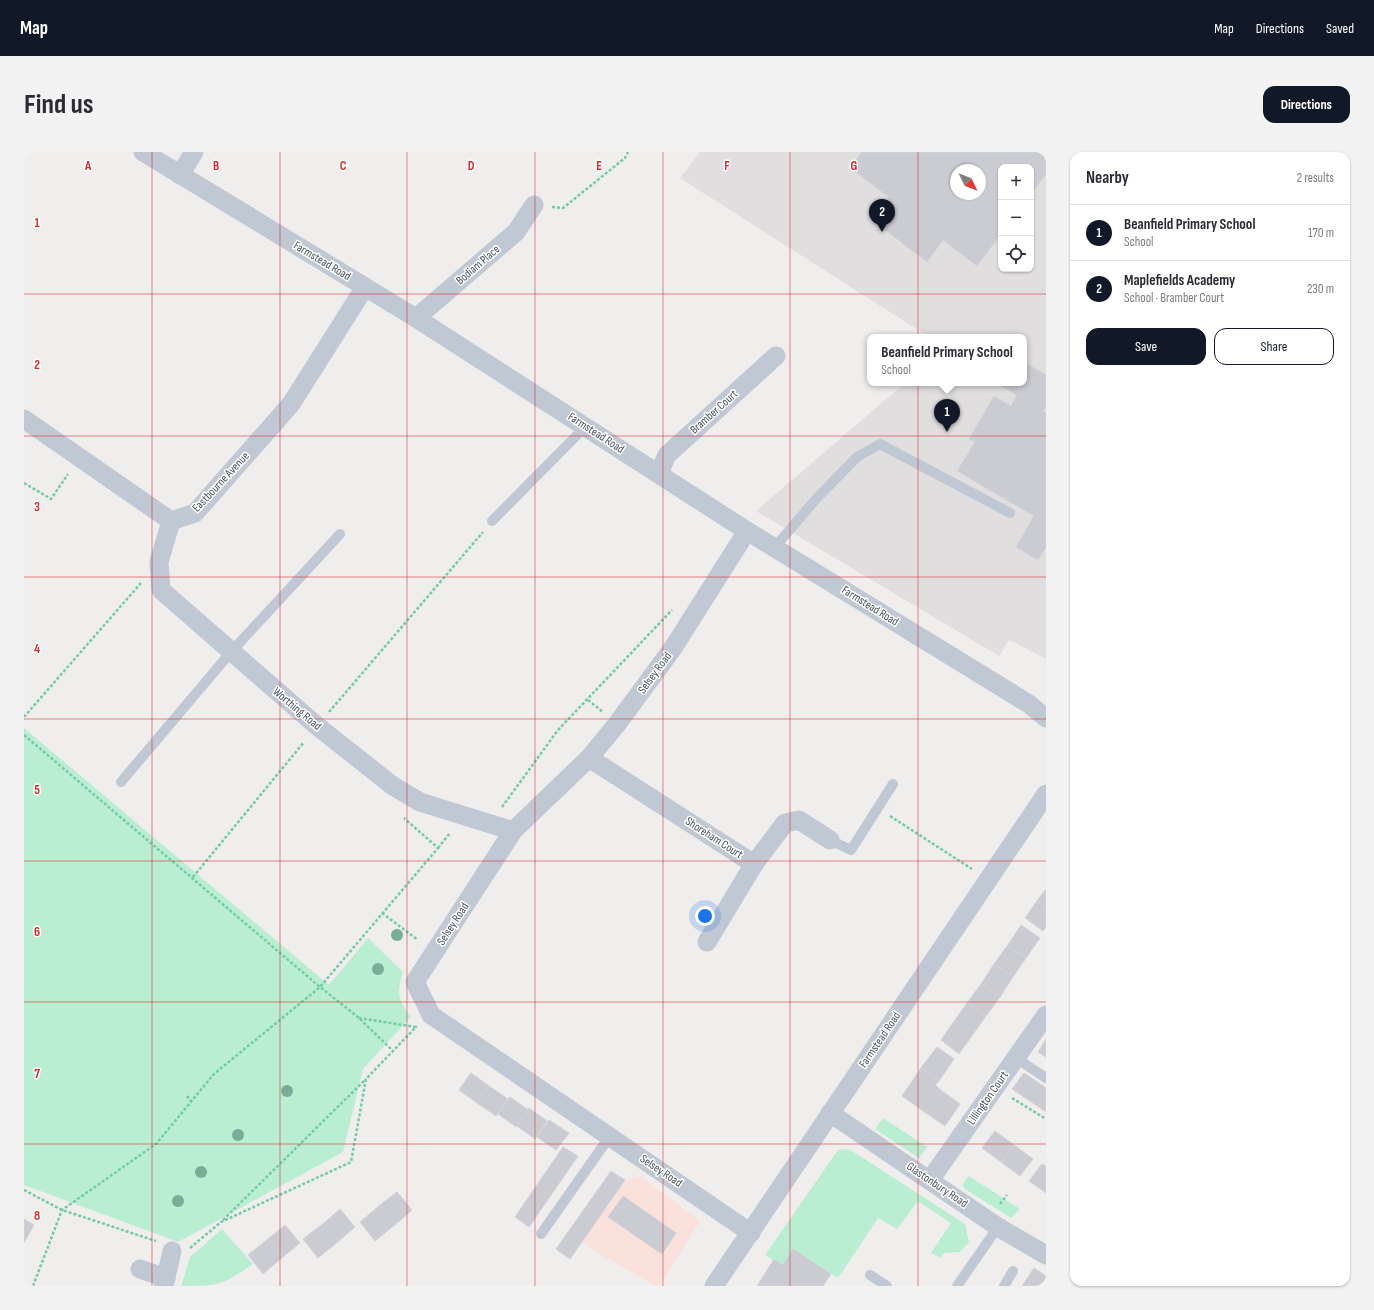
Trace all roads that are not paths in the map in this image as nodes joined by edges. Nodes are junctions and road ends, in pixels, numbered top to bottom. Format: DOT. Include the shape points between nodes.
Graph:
graph roads {
  1 [pos="143,152"];
  2 [pos="194,152"];
  3 [pos="180,175"];
  4 [pos="534,205"];
  5 [pos="365,287"];
  6 [pos="416,318"];
  7 [pos="776,356"];
  8 [pos="24,419"];
  9 [pos="586,426"];
  10 [pos="659,473"];
  11 [pos="1010,513"];
  12 [pos="171,521"];
  13 [pos="492,521"];
  14 [pos="747,531"];
  15 [pos="340,534"];
  16 [pos="774,548"];
  17 [pos="231,652"];
  18 [pos="1046,718"];
  19 [pos="589,758"];
  20 [pos="121,782"];
  21 [pos="893,784"];
  22 [pos="1046,794"];
  23 [pos="513,831"];
  24 [pos="830,840"];
  25 [pos="754,864"];
  26 [pos="707,942"];
  27 [pos="1046,1015"];
  28 [pos="1016,1058"];
  29 [pos="1046,1078"];
  30 [pos="830,1113"];
  31 [pos="610,1136"];
  32 [pos="930,1180"];
  33 [pos="998,1227"];
  34 [pos="751,1233"];
  35 [pos="541,1234"];
  36 [pos="172,1248"];
  37 [pos="1046,1255"];
  38 [pos="140,1269"];
  39 [pos="1013,1271"];
  40 [pos="870,1275"];
  41 [pos="165,1282"];
  42 [pos="714,1286"];
  43 [pos="887,1286"];
  44 [pos="957,1286"];
  45 [pos="1004,1286"];
  1 -- 3 [label="street, Farmstead Road"];
  2 -- 3 [label="street"];
  3 -- 5 [label="street, Farmstead Road"];
  4 -- 6 [label="street, Bodiam Place" via="516,232"];
  5 -- 6 [label="street, Farmstead Road"];
  5 -- 12 [label="street, Eastbourne Avenue" via="291,404 195,513"];
  6 -- 9 [label="street, Farmstead Road"];
  7 -- 10 [label="street, Bramber Court" via="667,455"];
  8 -- 12 [label="street"];
  9 -- 10 [label="street, Farmstead Road"];
  9 -- 13 [label="lane"];
  10 -- 14 [label="street, Farmstead Road"];
  11 -- 16 [label="lane" via="880,444 857,457"];
  12 -- 17 [label="street, Worthing Road" via="159,562 161,590"];
  14 -- 16 [label="street, Farmstead Road"];
  14 -- 19 [label="street, Selsey Road" via="673,648 618,724"];
  15 -- 17 [label="lane"];
  16 -- 18 [label="street, Farmstead Road" via="1029,704"];
  17 -- 20 [label="lane"];
  17 -- 23 [label="street, Worthing Road" via="317,726 393,786 420,802"];
  19 -- 23 [label="street, Selsey Road"];
  19 -- 25 [label="street, Shoreham Court"];
  21 -- 24 [label="lane" via="851,850"];
  22 -- 30 [label="street, Farmstead Road"];
  23 -- 31 [label="street, Selsey Road" via="415,982 431,1015"];
  24 -- 25 [label="street, Shoreham Court" via="799,820 785,823"];
  25 -- 26 [label="street"];
  27 -- 28 [label="street, Lillington Court"];
  28 -- 29 [label="lane"];
  28 -- 32 [label="street, Lillington Court"];
  30 -- 32 [label="street, Glastonbury Road"];
  30 -- 34 [label="street, Farmstead Road"];
  31 -- 34 [label="street, Selsey Road"];
  31 -- 35 [label="lane"];
  32 -- 33 [label="street, Glastonbury Road"];
  33 -- 37 [label="street, Glastonbury Road"];
  33 -- 44 [label="lane"];
  34 -- 42 [label="street, Farmstead Road"];
  36 -- 41 [label="street"];
  38 -- 41 [label="street"];
  39 -- 45 [label="lane"];
  40 -- 43 [label="lane"];
}
